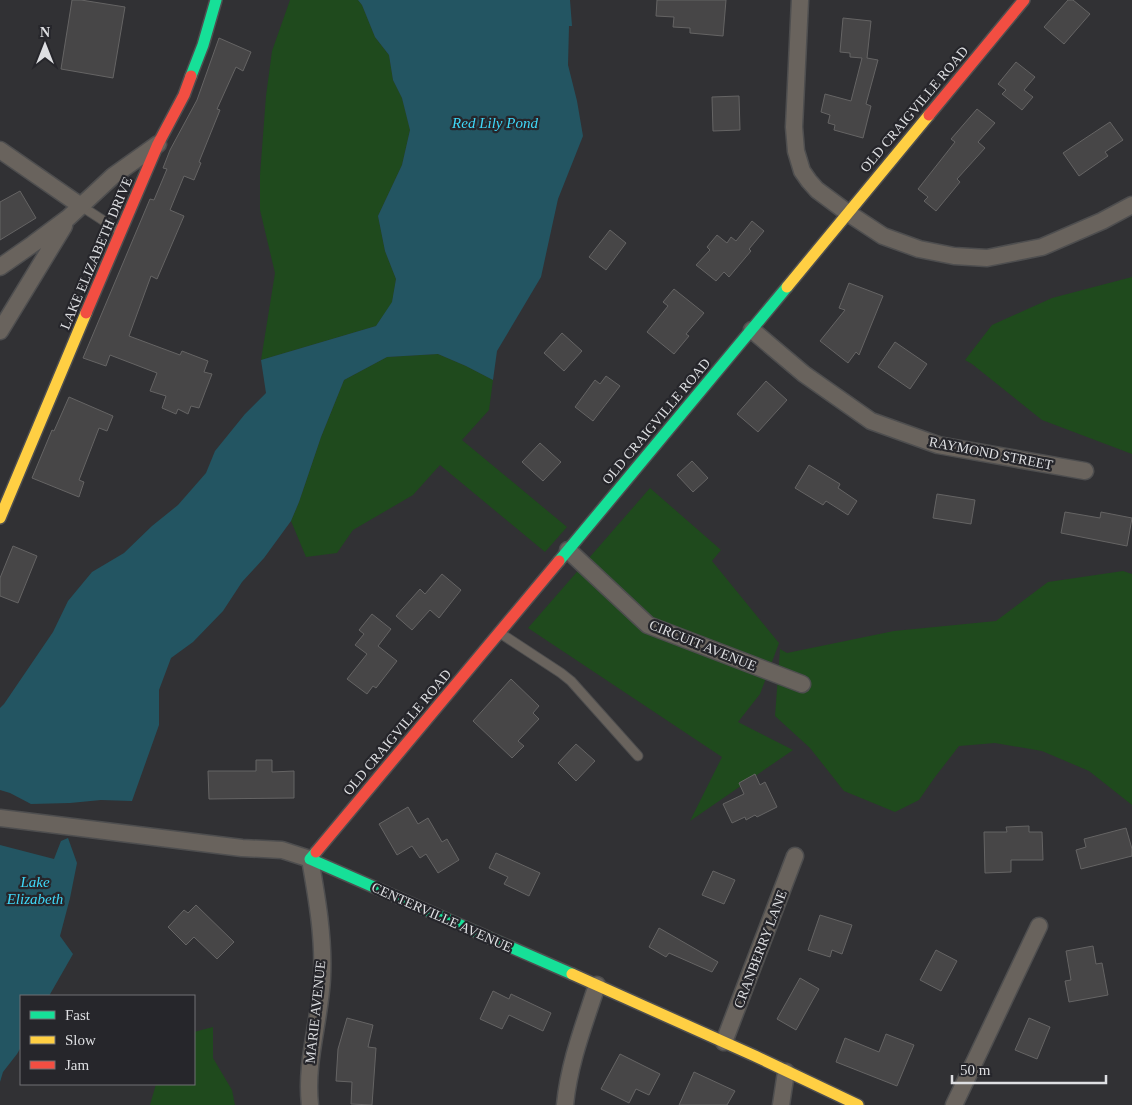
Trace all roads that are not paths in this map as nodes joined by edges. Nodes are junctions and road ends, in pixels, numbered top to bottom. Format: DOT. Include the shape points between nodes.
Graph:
graph roads {
  1 [pos="216,0"];
  2 [pos="800,0"];
  3 [pos="1024,0"];
  4 [pos="158,144"];
  5 [pos="0,150"];
  6 [pos="1132,205"];
  7 [pos="81,206"];
  8 [pos="848,213"];
  9 [pos="68,218"];
  10 [pos="121,232"];
  11 [pos="0,267"];
  12 [pos="752,330"];
  13 [pos="0,331"];
  14 [pos="1085,470"];
  15 [pos="0,518"];
  16 [pos="568,550"];
  17 [pos="500,633"];
  18 [pos="802,684"];
  19 [pos="638,756"];
  20 [pos="0,818"];
  21 [pos="795,856"];
  22 [pos="310,859"];
  23 [pos="1039,926"];
  24 [pos="597,985"];
  25 [pos="724,1042"];
  26 [pos="786,1072"];
  27 [pos="310,1105"];
  28 [pos="565,1105"];
  29 [pos="781,1105"];
  30 [pos="858,1105"];
  31 [pos="954,1105"];
  1 -- 4 [label="street, LAKE ELIZABETH DRIVE" via="184,95"];
  2 -- 8 [label="street" via="794,111 796,151 809,181"];
  3 -- 8 [label="street, OLD CRAIGVILLE ROAD"];
  4 -- 7 [label="street" via="113,176"];
  4 -- 10 [label="street, LAKE ELIZABETH DRIVE"];
  5 -- 7 [label="street"];
  6 -- 8 [label="street" via="1042,247 987,258 919,249 883,236"];
  7 -- 9 [label="street"];
  7 -- 10 [label="lane"];
  8 -- 12 [label="street, OLD CRAIGVILLE ROAD"];
  9 -- 11 [label="street"];
  9 -- 13 [label="street"];
  10 -- 15 [label="street, LAKE ELIZABETH DRIVE"];
  12 -- 14 [label="street, RAYMOND STREET" via="804,374 870,421 938,445"];
  12 -- 16 [label="street, OLD CRAIGVILLE ROAD"];
  16 -- 17 [label="street, OLD CRAIGVILLE ROAD"];
  16 -- 18 [label="street, CIRCUIT AVENUE" via="648,625"];
  17 -- 19 [label="lane" via="571,681"];
  17 -- 22 [label="street, OLD CRAIGVILLE ROAD"];
  20 -- 22 [label="street, CENTERVILLE AVENUE" via="242,848 282,850"];
  21 -- 25 [label="street, CRANBERRY LANE"];
  22 -- 24 [label="street, CENTERVILLE AVENUE"];
  22 -- 27 [label="street, MARIE AVENUE" via="317,896 322,978 309,1067"];
  23 -- 31 [label="street"];
  24 -- 25 [label="street, CENTERVILLE AVENUE"];
  24 -- 28 [label="street" via="574,1053"];
  25 -- 26 [label="street, CENTERVILLE AVENUE"];
  26 -- 29 [label="street"];
  26 -- 30 [label="street, CENTERVILLE AVENUE"];
}
